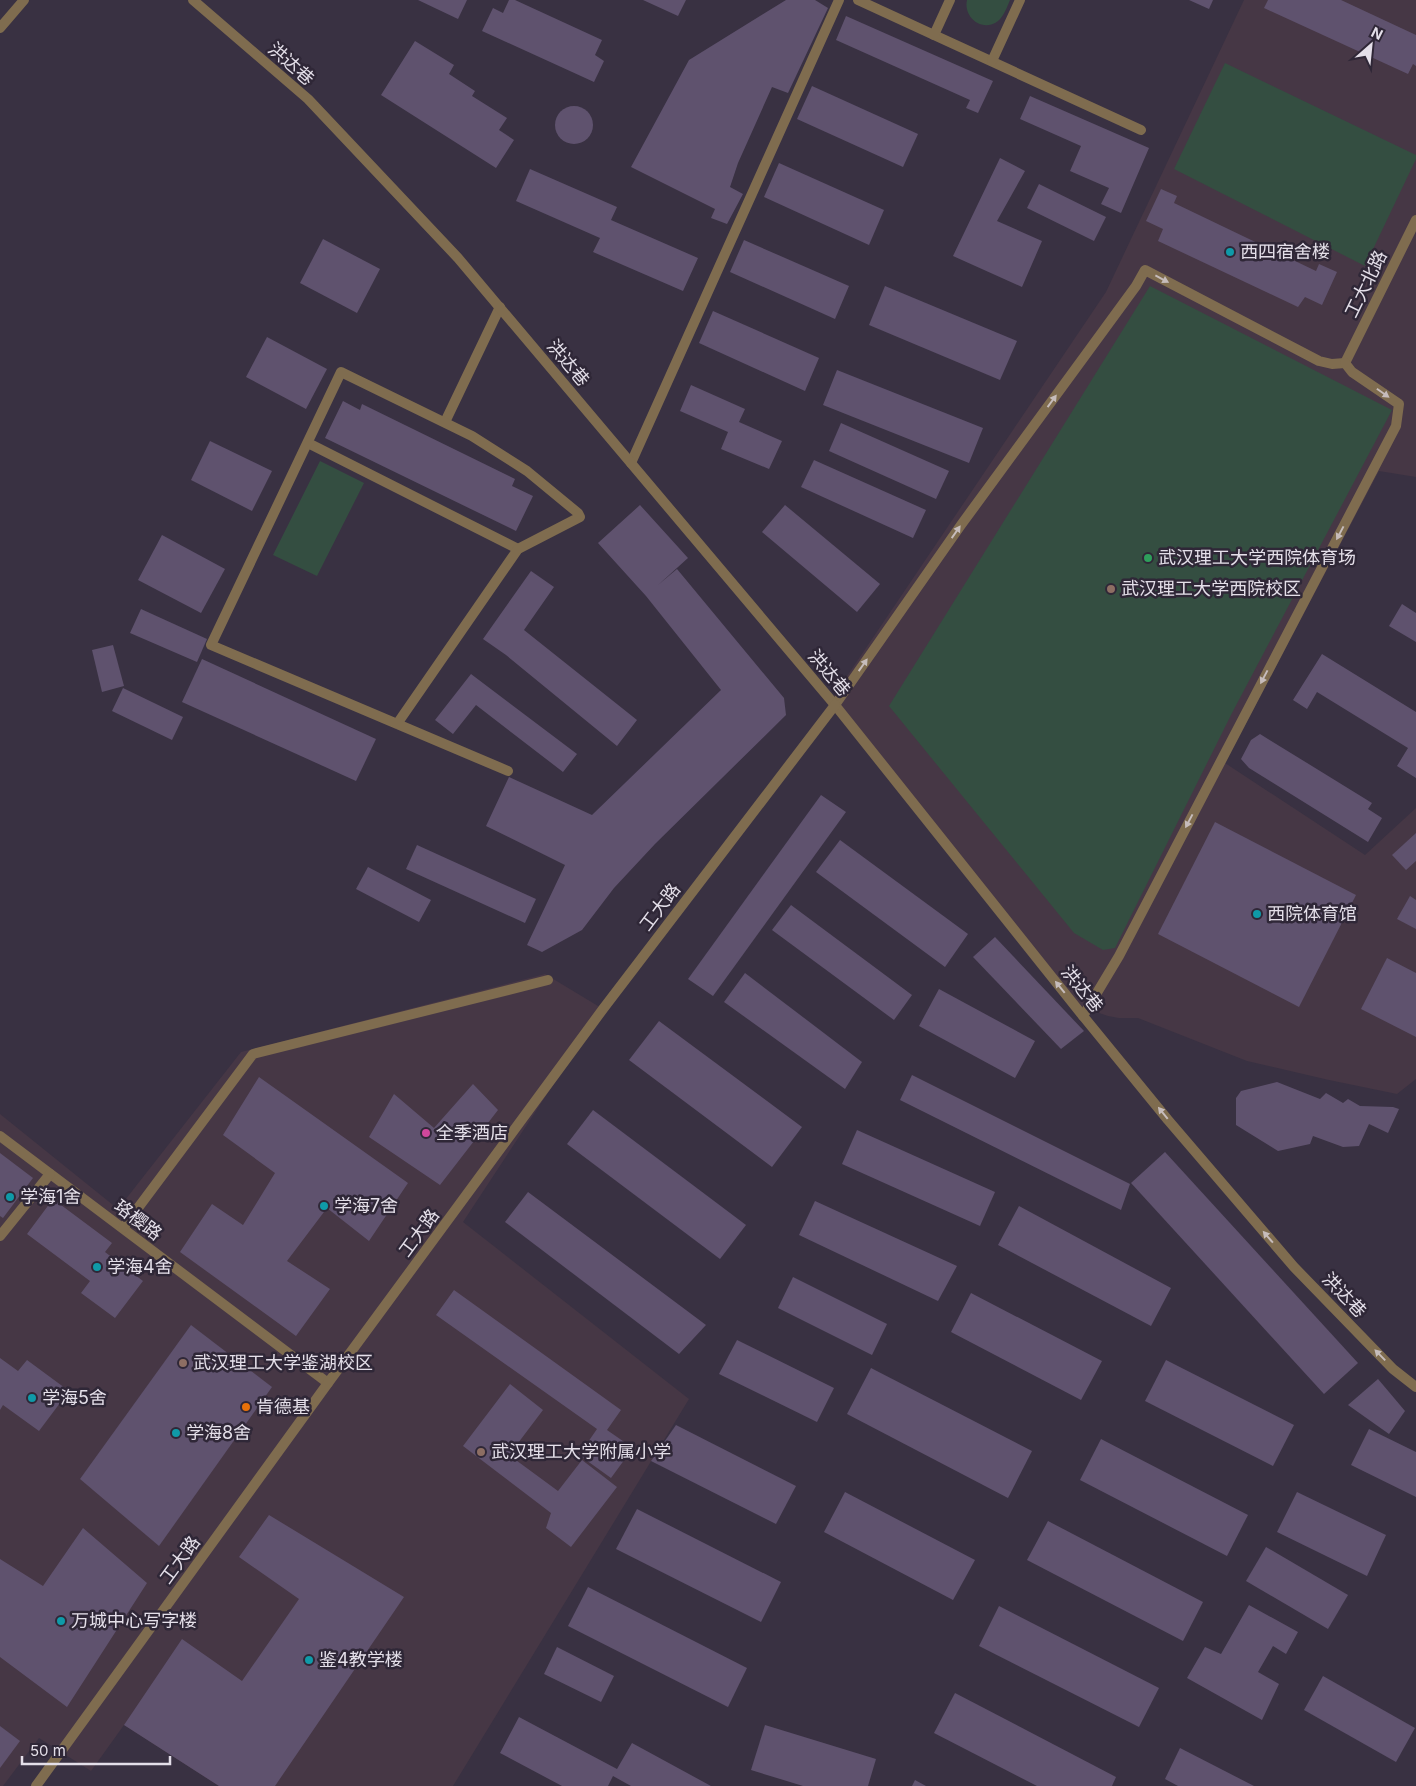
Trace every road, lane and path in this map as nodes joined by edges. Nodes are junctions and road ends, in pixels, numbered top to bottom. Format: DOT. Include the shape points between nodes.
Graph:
graph roads {
  1 [pos="24,0"];
  2 [pos="193,0"];
  3 [pos="839,0"];
  4 [pos="858,0"];
  5 [pos="950,0"];
  6 [pos="1020,0"];
  7 [pos="0,28"];
  8 [pos="934,35"];
  9 [pos="992,61"];
  10 [pos="1141,130"];
  11 [pos="1416,220"];
  12 [pos="500,307"];
  13 [pos="1345,363"];
  14 [pos="445,422"];
  15 [pos="308,443"];
  16 [pos="631,463"];
  17 [pos="518,549"];
  18 [pos="835,705"];
  19 [pos="397,724"];
  20 [pos="508,771"];
  21 [pos="548,980"];
  22 [pos="1083,1016"];
  23 [pos="0,1136"];
  24 [pos="50,1174"];
  25 [pos="122,1228"];
  26 [pos="0,1236"];
  27 [pos="328,1383"];
  28 [pos="1416,1388"];
  29 [pos="36,1786"];
  1 -- 7 [label="street"];
  2 -- 12 [label="street, 洪达巷" via="308,99"];
  3 -- 16 [label="street"];
  4 -- 8 [label="street"];
  5 -- 8 [label="street"];
  6 -- 9 [label="street"];
  8 -- 9 [label="street"];
  9 -- 10 [label="street"];
  11 -- 13 [label="street, 工大北路"];
  12 -- 14 [label="street"];
  12 -- 16 [label="street, 洪达巷"];
  18 -- 13 [label="street, 工大路, one-way" via="1145,270 1318,361"];
  13 -- 22 [label="street, one-way" via="1352,372 1398,404 1396,426 1119,956"];
  14 -- 15 [label="street" via="341,372"];
  14 -- 17 [label="street" via="527,471 578,513 580,517"];
  15 -- 17 [label="street"];
  15 -- 19 [label="street" via="211,645"];
  16 -- 18 [label="street, 洪达巷"];
  17 -- 19 [label="street"];
  22 -- 18 [label="street, 洪达巷, one-way"];
  18 -- 27 [label="street, 工大路" via="603,1009"];
  19 -- 20 [label="street"];
  21 -- 25 [label="street" via="253,1054"];
  28 -- 22 [label="street, 洪达巷, one-way" via="1393,1369 1294,1267"];
  23 -- 24 [label="street, 珞樱路"];
  24 -- 25 [label="street, 珞樱路"];
  24 -- 26 [label="street"];
  25 -- 27 [label="street, 珞樱路"];
  27 -- 29 [label="street, 工大路"];
}
